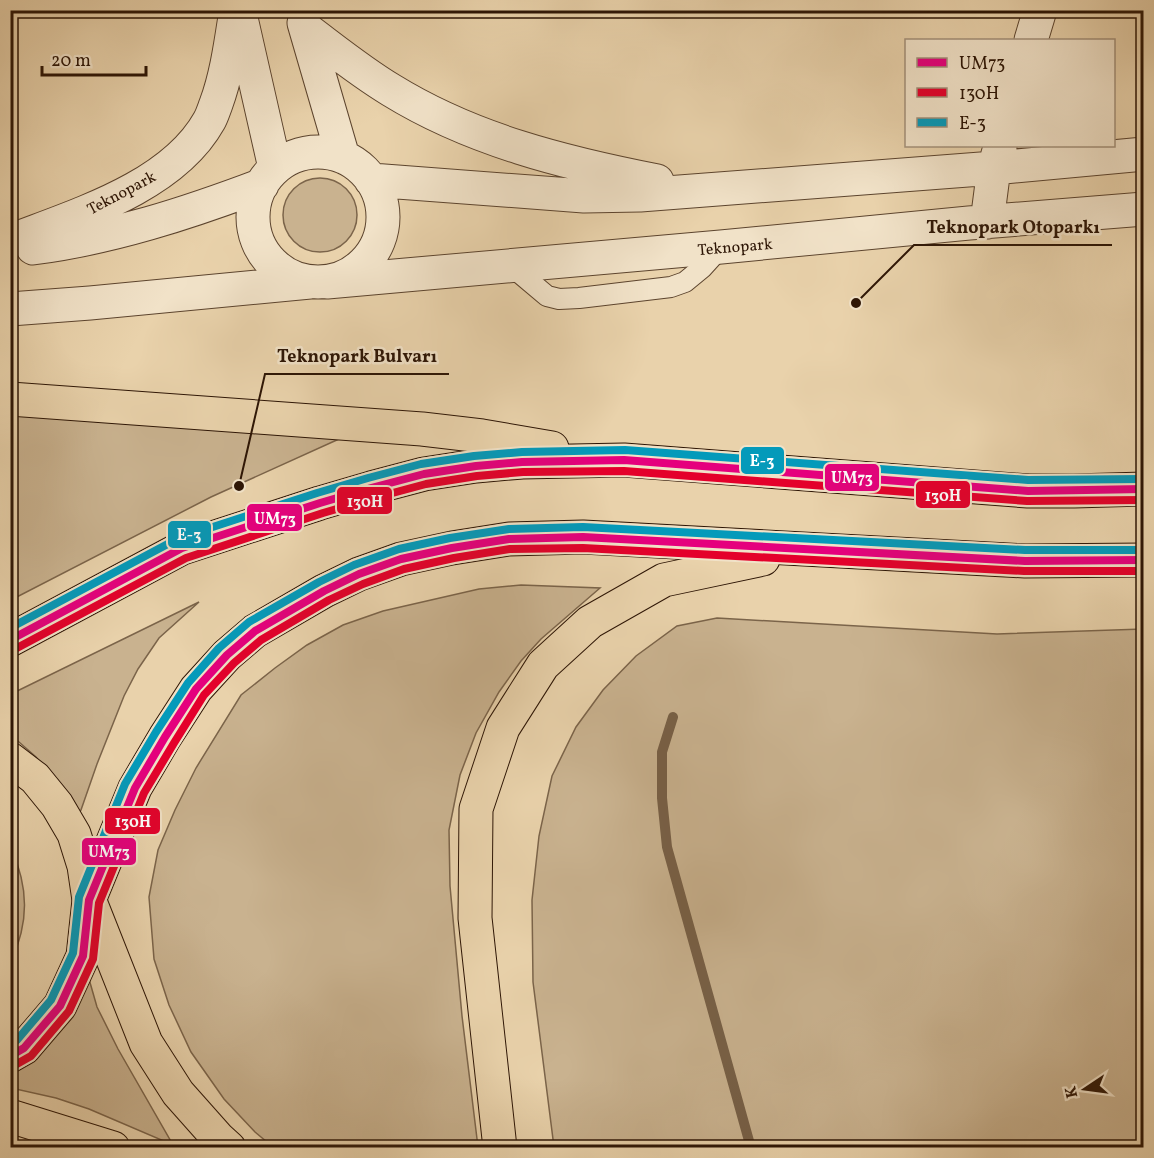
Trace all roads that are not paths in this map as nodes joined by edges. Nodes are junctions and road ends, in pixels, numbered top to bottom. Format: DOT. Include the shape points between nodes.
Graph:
graph roads {
  1 [pos="238,10"];
  2 [pos="1042,10"];
  3 [pos="303,20"];
  4 [pos="1031,39"];
  5 [pos="1048,39"];
  6 [pos="1120,152"];
  7 [pos="343,157"];
  8 [pos="997,157"];
  9 [pos="269,177"];
  10 [pos="371,180"];
  11 [pos="703,190"];
  12 [pos="1143,209"];
  13 [pos="987,222"];
  14 [pos="10,241"];
  15 [pos="10,250"];
  16 [pos="319,282"];
  17 [pos="10,309"];
  18 [pos="10,399"];
  19 [pos="624,460"];
  20 [pos="1143,489"];
  21 [pos="809,550"];
  22 [pos="1143,560"];
  23 [pos="10,640"];
  24 [pos="10,759"];
  25 [pos="89,900"];
  26 [pos="10,1056"];
  27 [pos="10,1116"];
  28 [pos="113,1148"];
  29 [pos="229,1148"];
  30 [pos="500,1148"];
  1 -- 9 [label="street, Teknopark"];
  1 -- 14 [label="street, Teknopark" via="219,96 210,120 195,141 142,185"];
  2 -- 4 [label="street"];
  2 -- 5 [label="street"];
  3 -- 7 [label="street"];
  3 -- 11 [label="street" via="359,70 392,91 491,139 591,168"];
  6 -- 8 [label="street"];
  7 -- 9 [label="street, Teknopark" via="307,153 291,158"];
  7 -- 10 [label="street, Teknopark"];
  8 -- 11 [label="street"];
  8 -- 13 [label="street"];
  9 -- 15 [label="street, Teknopark" via="198,209 89,238"];
  9 -- 16 [label="street, Teknopark" via="256,200 254,216 261,247 282,270 296,278"];
  10 -- 11 [label="street" via="584,196"];
  10 -- 16 [label="street, Teknopark" via="383,211 378,243 357,269 343,278"];
  12 -- 13 [label="street, Teknopark"];
  13 -- 16 [label="street, Teknopark"];
  16 -- 17 [label="street, Teknopark"];
  18 -- 19 [label="main road" via="422,429"];
  19 -- 20 [label="main road" via="1028,491"];
  19 -- 23 [label="main road" via="476,466 423,474 371,488 182,549"];
  21 -- 22 [label="main road" via="1025,561"];
  21 -- 25 [label="main road" via="583,537 509,539 401,559 324,591 255,631 196,689 135,788"];
  21 -- 30 [label="main road" via="664,580 590,622 543,665 502,728 476,809 475,907"];
  24 -- 25 [label="main road" via="35,778 74,834"];
  25 -- 26 [label="main road" via="83,956 60,1006 24,1048"];
  25 -- 29 [label="main road" via="146,1043 178,1093"];
  27 -- 28 [label="main road"];
}
